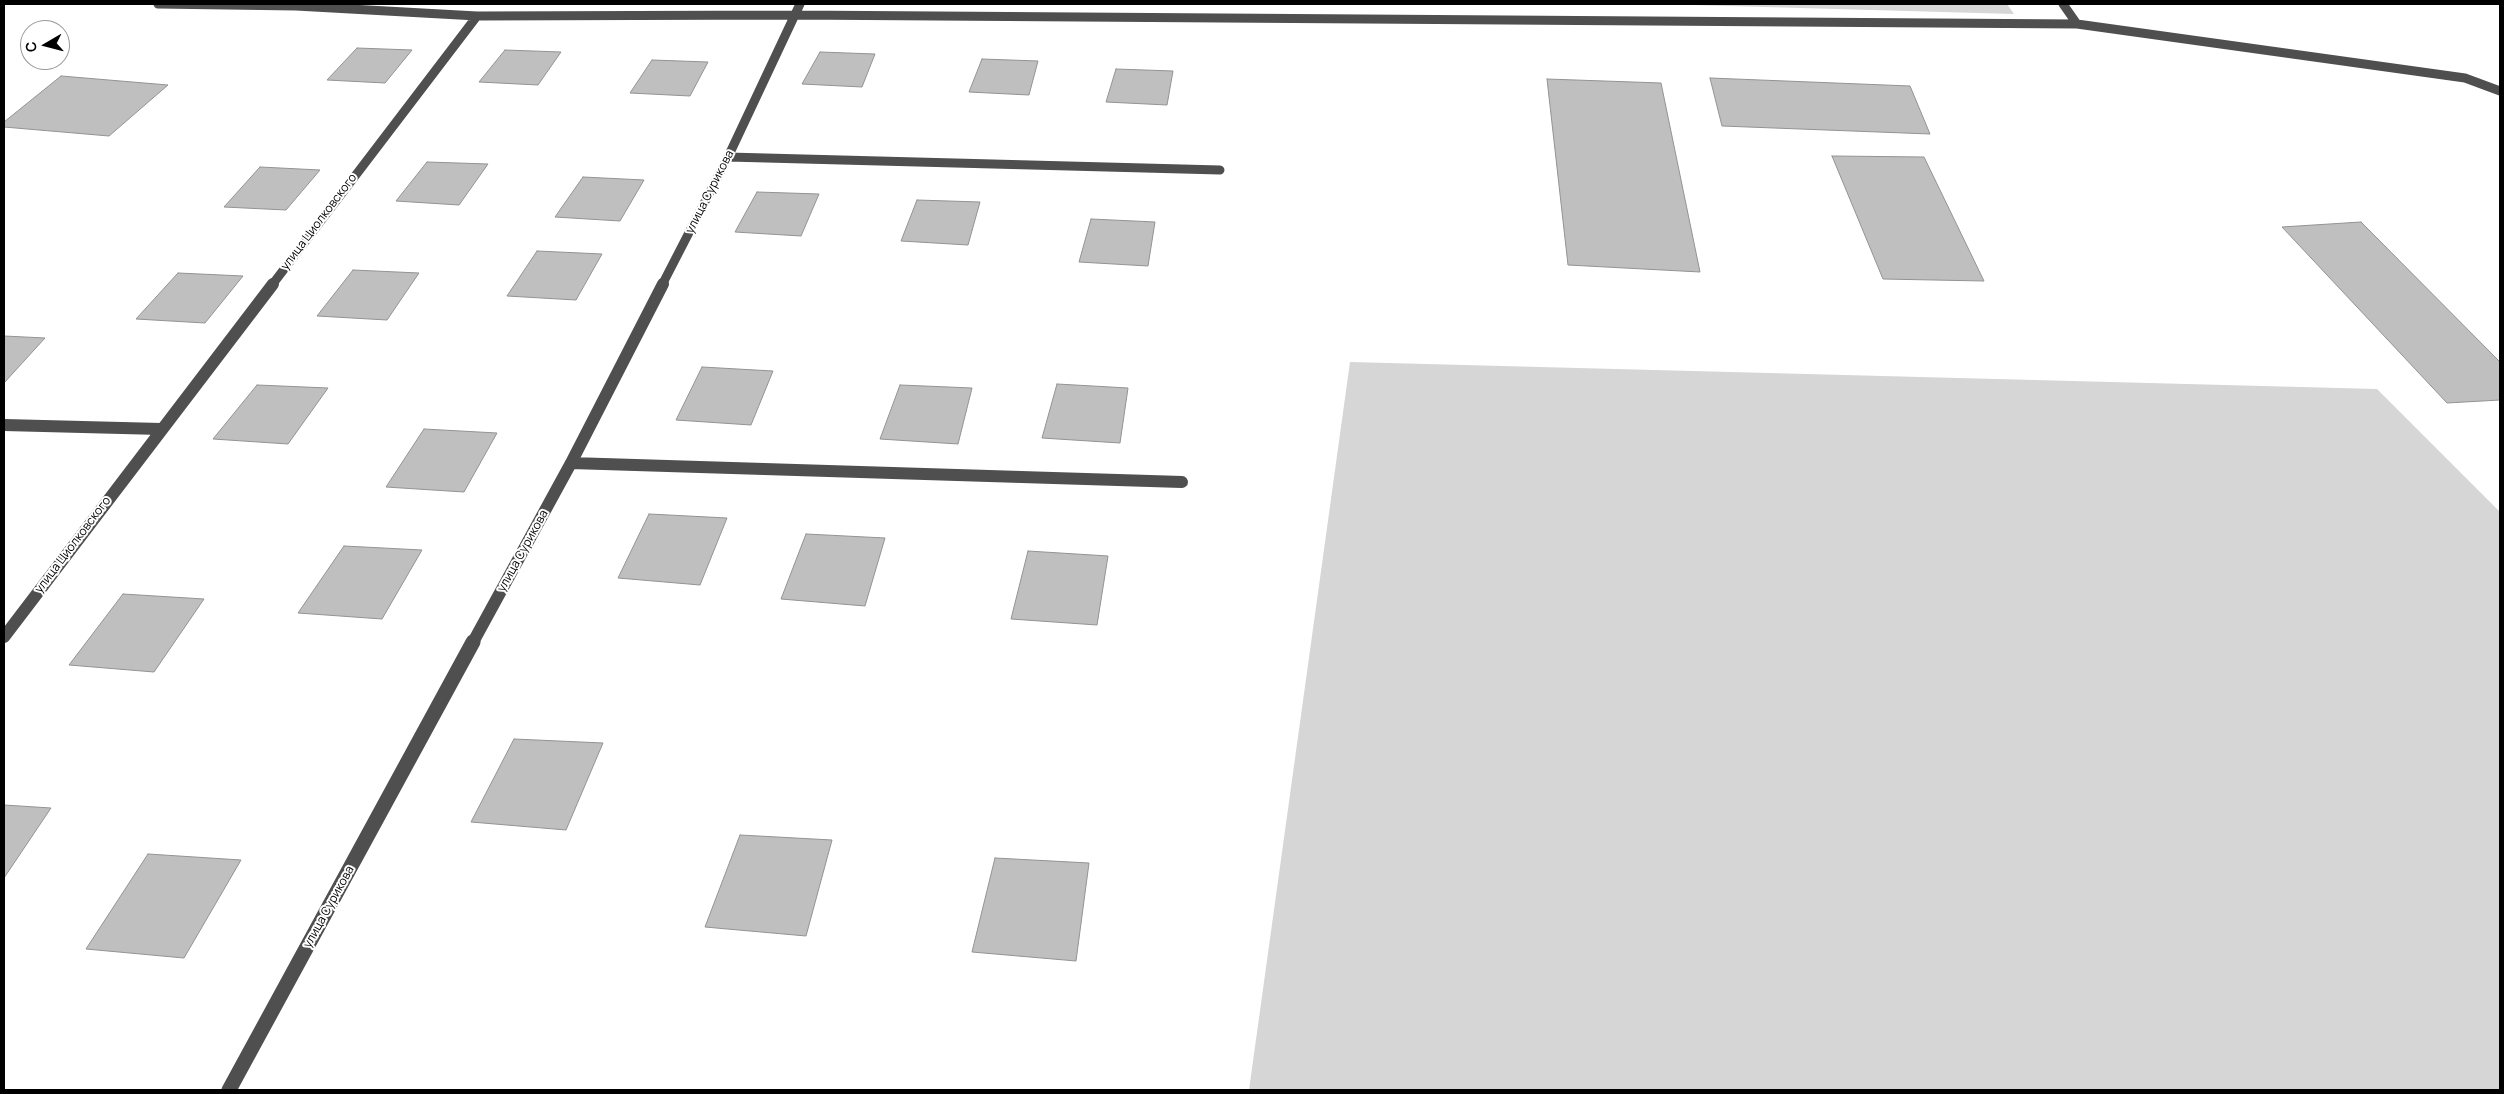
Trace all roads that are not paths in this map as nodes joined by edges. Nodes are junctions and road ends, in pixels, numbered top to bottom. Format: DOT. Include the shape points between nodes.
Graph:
graph roads {
  1 [pos="158,4"];
  2 [pos="2062,4"];
  3 [pos="297,5"];
  4 [pos="797,10"];
  5 [pos="477,16"];
  6 [pos="2077,24"];
  7 [pos="2500,90"];
  8 [pos="728,157"];
  9 [pos="1220,170"];
  10 [pos="4,425"];
  11 [pos="161,429"];
  12 [pos="571,463"];
  13 [pos="1182,482"];
  14 [pos="4,637"];
  15 [pos="229,1090"];
  1 -- 3 [label="street"];
  2 -- 6 [label="street"];
  3 -- 5 [label="street"];
  4 -- 5 [label="street"];
  4 -- 6 [label="street"];
  4 -- 8 [label="street, улица Сурикова"];
  5 -- 11 [label="street, улица Циолковского"];
  6 -- 7 [label="street" via="2466,78"];
  8 -- 9 [label="street"];
  8 -- 12 [label="street, улица Сурикова"];
  10 -- 11 [label="street"];
  11 -- 14 [label="street, улица Циолковского"];
  12 -- 13 [label="street"];
  12 -- 15 [label="street, улица Сурикова"];
}
